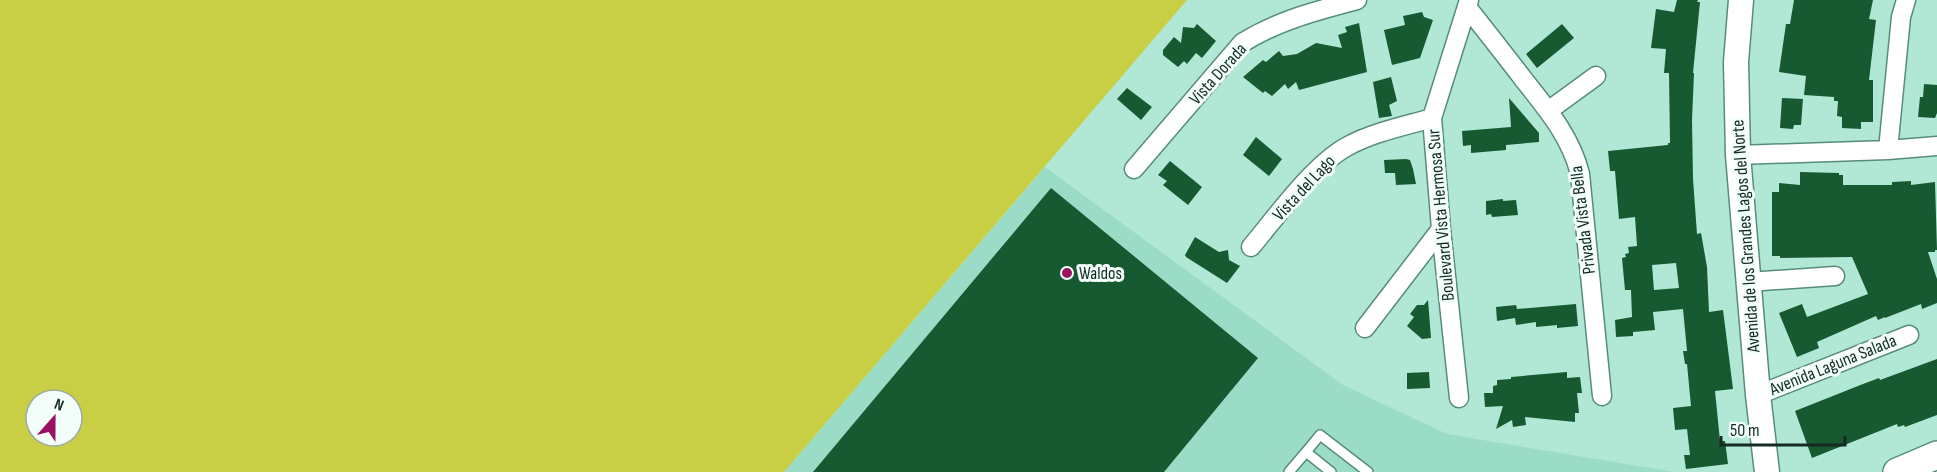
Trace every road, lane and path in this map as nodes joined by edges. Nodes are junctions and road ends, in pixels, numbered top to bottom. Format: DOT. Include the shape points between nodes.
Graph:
graph roads {
  1 [pos="1357,0"];
  2 [pos="1741,0"];
  3 [pos="1906,0"];
  4 [pos="1468,3"];
  5 [pos="1596,76"];
  6 [pos="1548,111"];
  7 [pos="1432,118"];
  8 [pos="1937,146"];
  9 [pos="1888,150"];
  10 [pos="1738,155"];
  11 [pos="1134,169"];
  12 [pos="1441,229"];
  13 [pos="1251,247"];
  14 [pos="1835,276"];
  15 [pos="1748,282"];
  16 [pos="1365,328"];
  17 [pos="1909,335"];
  18 [pos="1758,395"];
  19 [pos="1602,396"];
  20 [pos="1459,398"];
  21 [pos="1306,452"];
  22 [pos="1937,455"];
  23 [pos="1289,472"];
  24 [pos="1331,472"];
  25 [pos="1368,472"];
  26 [pos="1767,472"];
  27 [pos="1897,472"];
  1 -- 11 [label="street, Vista Dorada" via="1293,18 1242,43"];
  2 -- 10 [label="street, Avenida de los Grandes Lagos del Norte" via="1736,62"];
  3 -- 9 [label="street"];
  4 -- 6 [label="street, Privada Vista Bella"];
  4 -- 7 [label="street, Boulevard Vista Hermosa Sur"];
  5 -- 6 [label="street"];
  6 -- 19 [label="street, Privada Vista Bella" via="1570,144 1580,174"];
  7 -- 12 [label="street, Boulevard Vista Hermosa Sur"];
  7 -- 13 [label="street, Vista del Lago" via="1364,139 1333,155"];
  8 -- 9 [label="street"];
  9 -- 10 [label="street"];
  10 -- 15 [label="street, Avenida de los Grandes Lagos del Norte"];
  12 -- 16 [label="street"];
  12 -- 20 [label="street, Boulevard Vista Hermosa Sur"];
  14 -- 15 [label="street"];
  15 -- 18 [label="street, Avenida de los Grandes Lagos del Norte"];
  17 -- 18 [label="street, Avenida Laguna Salada"];
  18 -- 26 [label="street, Avenida de los Grandes Lagos del Norte"];
  21 -- 23 [label="lane"];
  21 -- 24 [label="lane"];
  21 -- 25 [label="lane" via="1320,435"];
  22 -- 27 [label="main road"];
}
